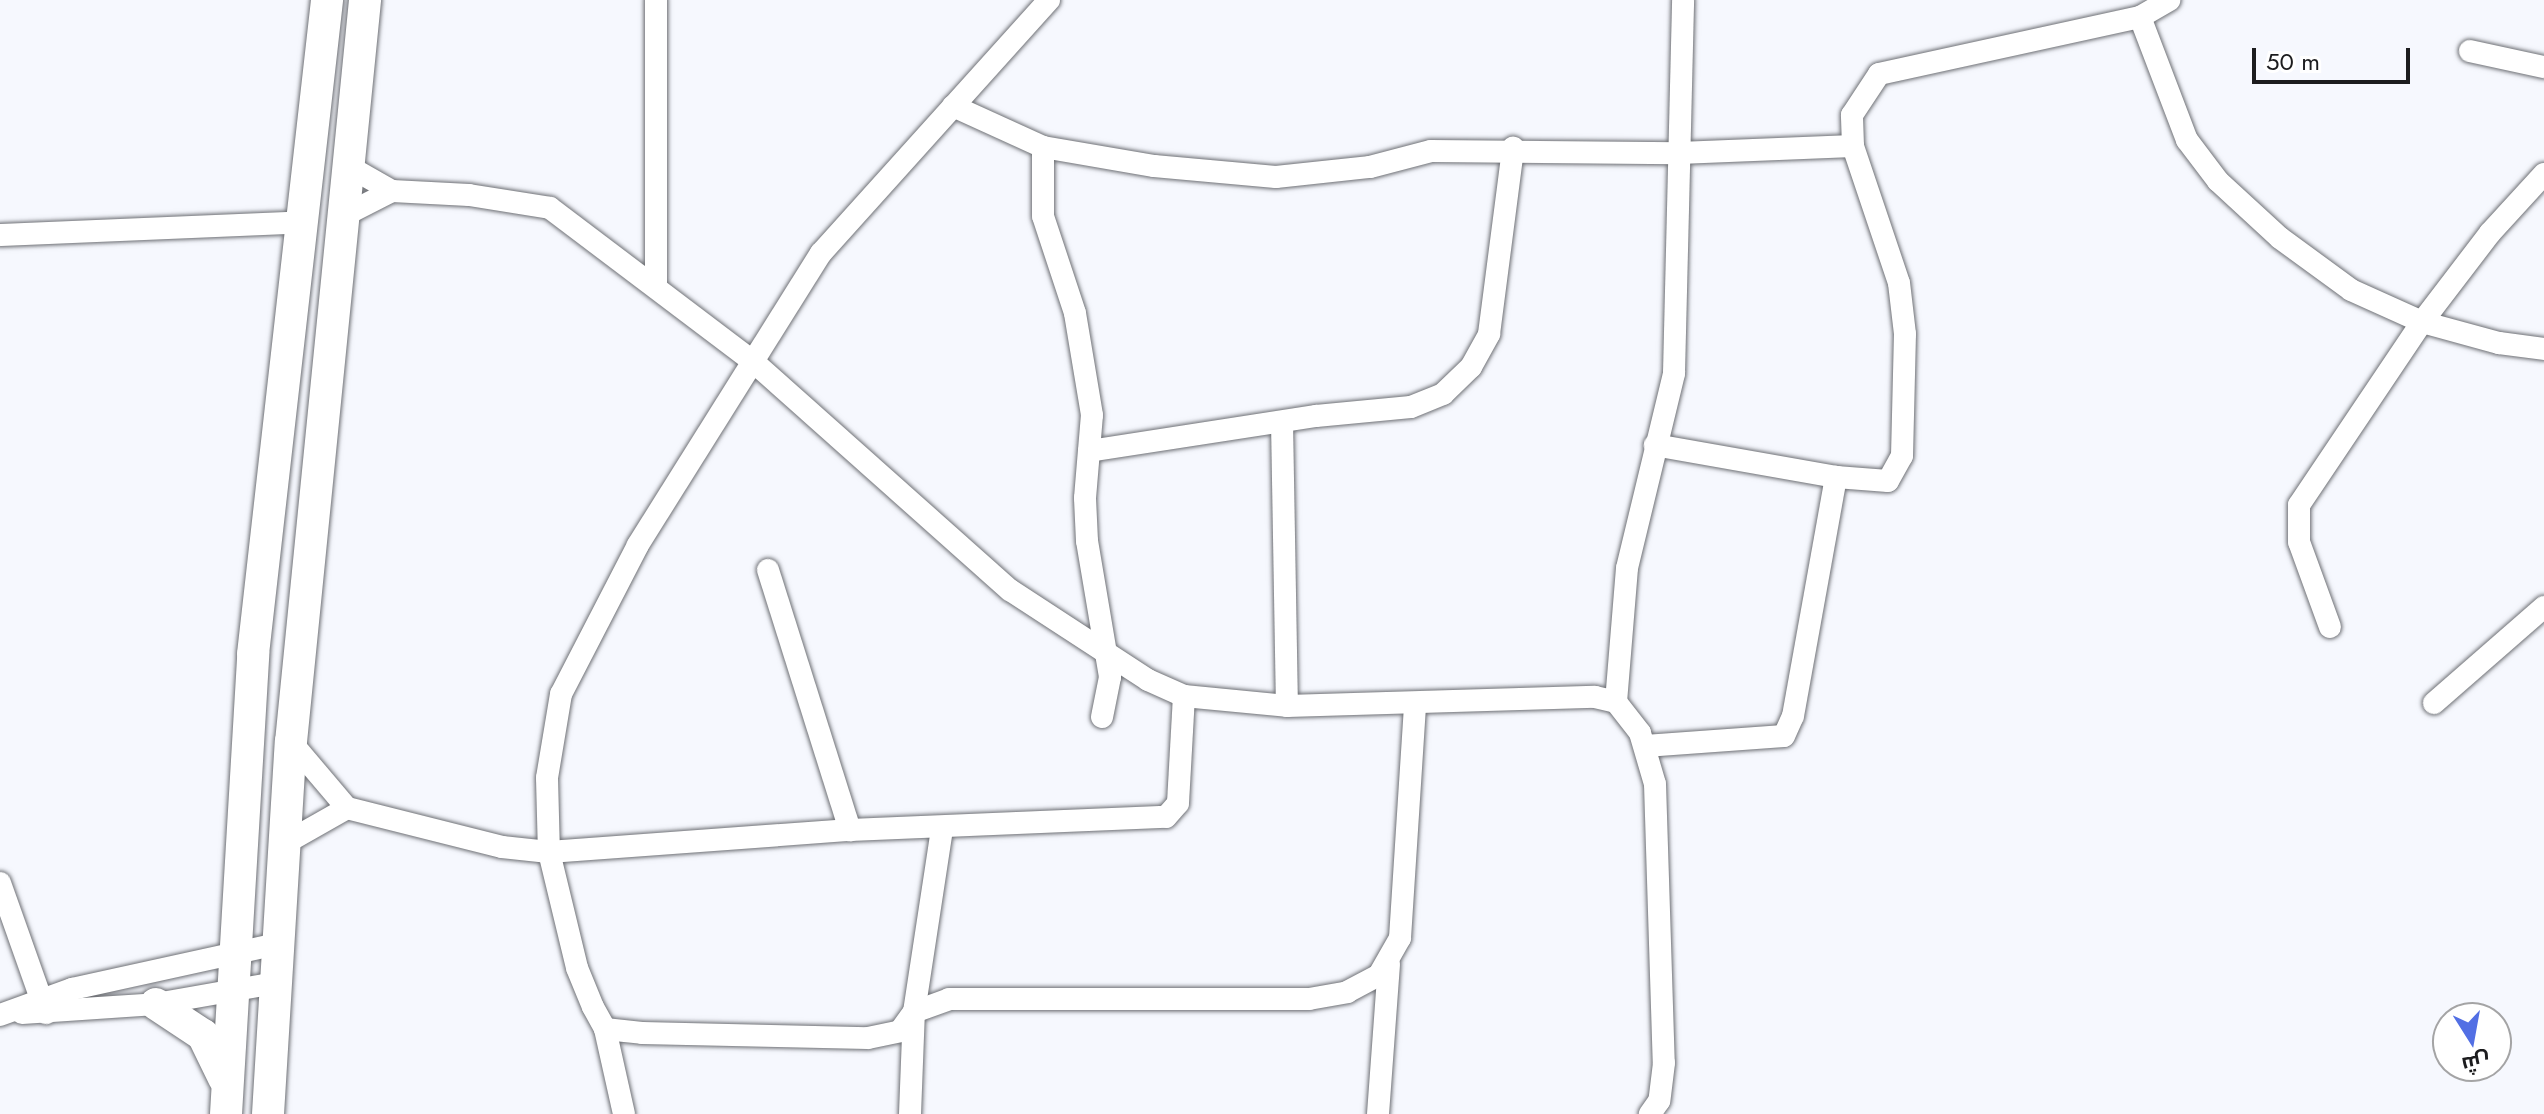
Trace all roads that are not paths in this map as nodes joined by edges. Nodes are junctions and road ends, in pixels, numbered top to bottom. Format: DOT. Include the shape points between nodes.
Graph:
graph roads {
  1 [pos="327,0"];
  2 [pos="365,0"];
  3 [pos="656,0"];
  4 [pos="1049,0"];
  5 [pos="1683,0"];
  6 [pos="2169,0"];
  7 [pos="2140,17"];
  8 [pos="2470,51"];
  9 [pos="2544,67"];
  10 [pos="953,106"];
  11 [pos="1853,146"];
  12 [pos="1043,147"];
  13 [pos="1513,148"];
  14 [pos="1679,153"];
  15 [pos="348,166"];
  16 [pos="2544,174"];
  17 [pos="392,191"];
  18 [pos="343,216"];
  19 [pos="306,222"];
  20 [pos="0,235"];
  21 [pos="656,285"];
  22 [pos="296,292"];
  23 [pos="333,295"];
  24 [pos="2422,322"];
  25 [pos="2544,349"];
  26 [pos="756,364"];
  27 [pos="1282,422"];
  28 [pos="1655,445"];
  29 [pos="1089,451"];
  30 [pos="1836,477"];
  31 [pos="768,570"];
  32 [pos="2544,607"];
  33 [pos="2330,627"];
  34 [pos="1106,653"];
  35 [pos="1184,696"];
  36 [pos="1616,702"];
  37 [pos="1415,703"];
  38 [pos="2434,703"];
  39 [pos="1287,706"];
  40 [pos="1102,717"];
  41 [pos="291,742"];
  42 [pos="1645,746"];
  43 [pos="347,808"];
  44 [pos="942,829"];
  45 [pos="850,830"];
  46 [pos="282,845"];
  47 [pos="549,852"];
  48 [pos="0,883"];
  49 [pos="277,944"];
  50 [pos="232,955"];
  51 [pos="1389,964"];
  52 [pos="275,983"];
  53 [pos="230,993"];
  54 [pos="156,1004"];
  55 [pos="44,1007"];
  56 [pos="914,1012"];
  57 [pos="6,1014"];
  58 [pos="605,1029"];
  59 [pos="226,1100"];
  60 [pos="268,1114"];
  61 [pos="624,1114"];
  62 [pos="910,1114"];
  63 [pos="1378,1114"];
  64 [pos="1650,1114"];
  1 -- 19 [label="main road"];
  2 -- 15 [label="main road"];
  3 -- 21 [label="street"];
  4 -- 10 [label="street"];
  5 -- 14 [label="street"];
  6 -- 7 [label="street"];
  7 -- 11 [label="street" via="1879,74 1852,115"];
  7 -- 24 [label="street" via="2187,140 2218,181 2280,238 2351,290"];
  8 -- 9 [label="street"];
  10 -- 12 [label="street"];
  10 -- 26 [label="street" via="821,253"];
  11 -- 14 [label="street"];
  11 -- 30 [label="street" via="1899,283 1905,334 1902,456 1888,481"];
  12 -- 13 [label="street" via="1154,166 1276,177 1370,167 1431,151"];
  12 -- 29 [label="street" via="1040,200 1083,350 1092,415"];
  13 -- 14 [label="street"];
  13 -- 27 [label="street" via="1496,302 1489,334 1471,367 1443,394 1411,407"];
  14 -- 28 [label="street" via="1674,373"];
  15 -- 17 [label="street"];
  15 -- 18 [label="main road"];
  16 -- 24 [label="street" via="2490,233"];
  17 -- 18 [label="street"];
  17 -- 21 [label="street" via="469,195 550,208"];
  18 -- 23 [label="main road"];
  19 -- 20 [label="street"];
  19 -- 22 [label="main road"];
  21 -- 26 [label="street"];
  22 -- 23 [label="main road"];
  22 -- 50 [label="main road" via="260,585"];
  23 -- 41 [label="main road"];
  24 -- 25 [label="street"];
  24 -- 33 [label="street" via="2299,505 2299,542"];
  26 -- 34 [label="street" via="1010,590"];
  26 -- 47 [label="street" via="638,545 561,694 547,778"];
  27 -- 29 [label="street"];
  27 -- 39 [label="street"];
  28 -- 30 [label="street"];
  28 -- 36 [label="street" via="1627,568"];
  29 -- 34 [label="street" via="1087,541"];
  30 -- 42 [label="street" via="1793,716 1784,736"];
  31 -- 45 [label="street"];
  32 -- 38 [label="street"];
  34 -- 35 [label="street"];
  34 -- 40 [label="street" via="1110,677"];
  35 -- 39 [label="street"];
  35 -- 44 [label="street" via="1178,803 1172,815"];
  36 -- 37 [label="street" via="1595,697"];
  36 -- 42 [label="street" via="1630,714"];
  37 -- 39 [label="street"];
  37 -- 51 [label="street" via="1400,938"];
  41 -- 43 [label="street"];
  41 -- 46 [label="main road"];
  42 -- 64 [label="street" via="1655,784 1664,1063 1659,1101"];
  43 -- 46 [label="street"];
  43 -- 47 [label="street" via="502,847"];
  44 -- 45 [label="street"];
  44 -- 56 [label="street"];
  45 -- 47 [label="street"];
  46 -- 49 [label="main road"];
  47 -- 58 [label="street" via="580,978"];
  48 -- 55 [label="street"];
  49 -- 50 [label="street"];
  49 -- 52 [label="main road"];
  50 -- 53 [label="main road"];
  50 -- 55 [label="street"];
  51 -- 56 [label="street" via="1366,984 1309,999 949,999"];
  51 -- 63 [label="street"];
  52 -- 53 [label="street"];
  52 -- 60 [label="main road"];
  53 -- 54 [label="street"];
  53 -- 59 [label="main road"];
  54 -- 55 [label="street"];
  54 -- 59 [label="main road" via="203,1035"];
  55 -- 57 [label="street"];
  56 -- 58 [label="street" via="900,1031 868,1038"];
  56 -- 62 [label="street"];
  58 -- 61 [label="street"];
}
